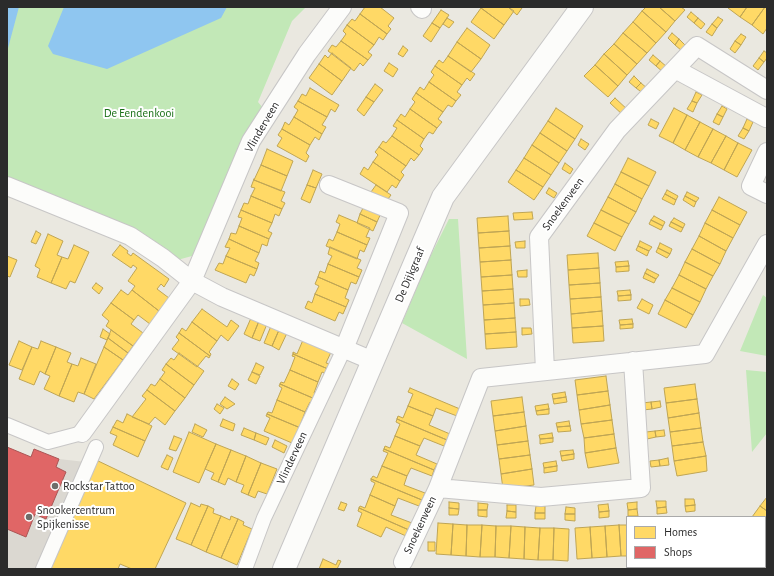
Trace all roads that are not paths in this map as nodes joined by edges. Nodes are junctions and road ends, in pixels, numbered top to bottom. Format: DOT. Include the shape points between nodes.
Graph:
graph roads {
  1 [pos="342,7"];
  2 [pos="582,7"];
  3 [pos="675,69"];
  4 [pos="767,90"];
  5 [pos="767,118"];
  6 [pos="767,152"];
  7 [pos="329,185"];
  8 [pos="7,186"];
  9 [pos="767,194"];
  10 [pos="767,244"];
  11 [pos="192,281"];
  12 [pos="344,349"];
  13 [pos="373,360"];
  14 [pos="633,361"];
  15 [pos="545,371"];
  16 [pos="7,425"];
  17 [pos="82,433"];
  18 [pos="96,447"];
  19 [pos="438,488"];
  20 [pos="403,562"];
  21 [pos="43,569"];
  22 [pos="245,569"];
  23 [pos="284,569"];
  1 -- 11 [label="street, Vlinderveen" via="307,54 251,141"];
  2 -- 13 [label="street, De Dijkgraaf" via="442,197"];
  3 -- 4 [label="street, Snoekenveen" via="697,46"];
  3 -- 5 [label="street"];
  3 -- 15 [label="street, Snoekenveen" via="617,130 539,237"];
  6 -- 9 [label="street" via="750,186"];
  7 -- 12 [label="street, Vlinderveen" via="399,213"];
  8 -- 11 [label="street" via="130,236"];
  10 -- 14 [label="street, Snoekenveen" via="705,354"];
  11 -- 12 [label="street"];
  11 -- 17 [label="street, Vlinderveen"];
  12 -- 13 [label="street"];
  12 -- 22 [label="street, Vlinderveen" via="264,518"];
  13 -- 23 [label="street, De Dijkgraaf"];
  14 -- 15 [label="street, Snoekenveen"];
  14 -- 19 [label="street, Snoekenveen" via="641,488 541,497"];
  15 -- 19 [label="street, Snoekenveen" via="481,378"];
  16 -- 17 [label="street, Vlinderveen" via="48,442"];
  18 -- 21 [label="street"];
  19 -- 20 [label="street, Snoekenveen"];
}
